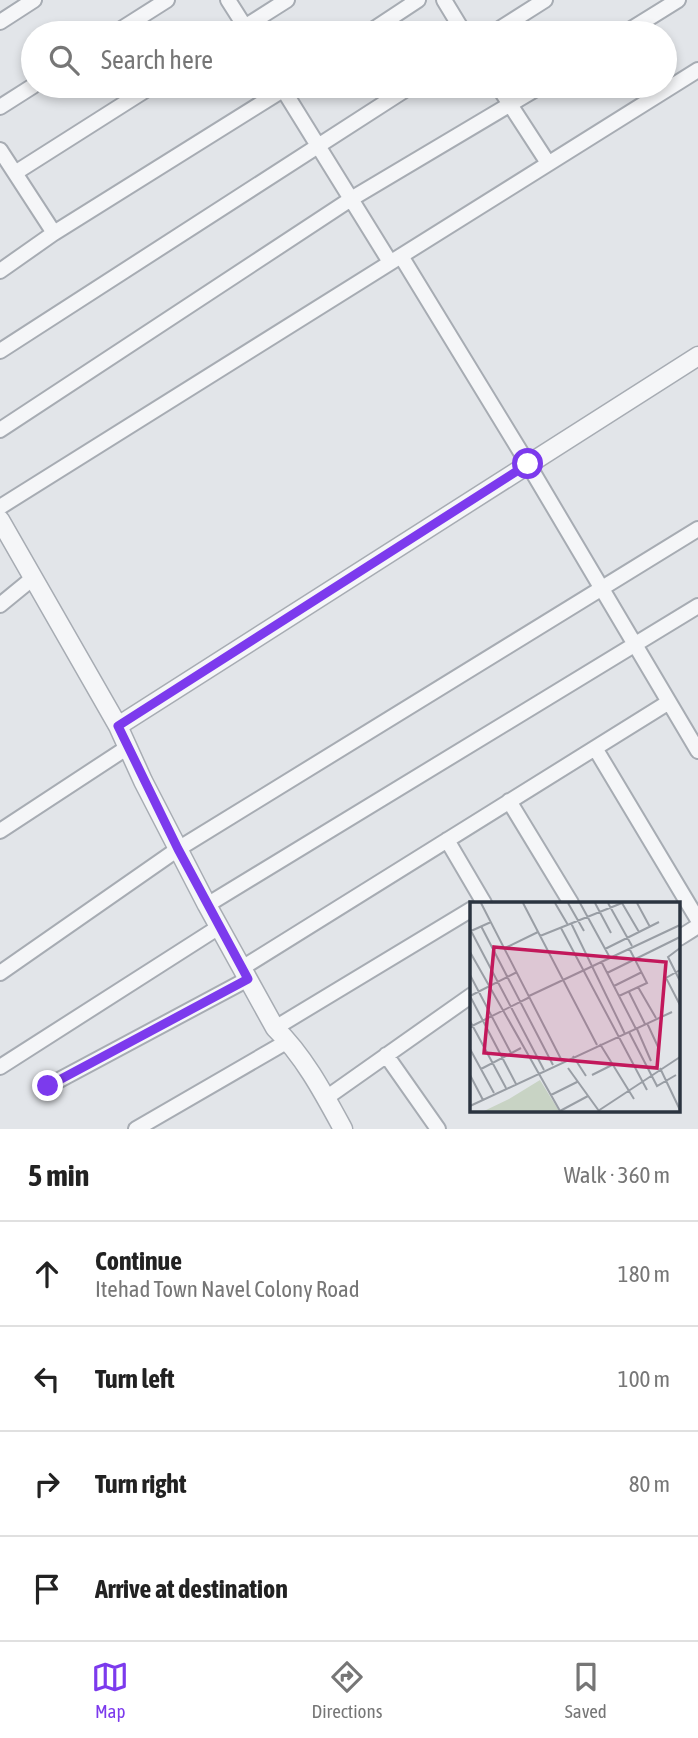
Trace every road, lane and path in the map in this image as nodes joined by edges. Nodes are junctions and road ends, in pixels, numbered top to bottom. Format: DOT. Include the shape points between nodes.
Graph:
graph roads {
  1 [pos="34,0"];
  2 [pos="167,0"];
  3 [pos="228,0"];
  4 [pos="287,0"];
  5 [pos="418,0"];
  6 [pos="444,0"];
  7 [pos="545,0"];
  8 [pos="678,0"];
  9 [pos="134,21"];
  10 [pos="238,21"];
  11 [pos="257,21"];
  12 [pos="386,21"];
  13 [pos="457,21"];
  14 [pos="512,21"];
  15 [pos="644,21"];
  16 [pos="0,22"];
  17 [pos="697,73"];
  18 [pos="677,85"];
  19 [pos="21,94"];
  20 [pos="133,98"];
  21 [pos="267,98"];
  22 [pos="290,98"];
  23 [pos="392,98"];
  24 [pos="506,98"];
  25 [pos="522,98"];
  26 [pos="656,98"];
  27 [pos="511,105"];
  28 [pos="0,107"];
  29 [pos="318,145"];
  30 [pos="0,150"];
  31 [pos="548,163"];
  32 [pos="15,173"];
  33 [pos="351,200"];
  34 [pos="54,233"];
  35 [pos="395,259"];
  36 [pos="0,271"];
  37 [pos="0,352"];
  38 [pos="698,356"];
  39 [pos="0,430"];
  40 [pos="528,464"];
  41 [pos="0,507"];
  42 [pos="0,520"];
  43 [pos="698,528"];
  44 [pos="33,578"];
  45 [pos="601,588"];
  46 [pos="0,605"];
  47 [pos="698,606"];
  48 [pos="635,644"];
  49 [pos="669,702"];
  50 [pos="118,726"];
  51 [pos="128,747"];
  52 [pos="595,748"];
  53 [pos="698,751"];
  54 [pos="509,802"];
  55 [pos="0,831"];
  56 [pos="447,841"];
  57 [pos="178,849"];
  58 [pos="480,902"];
  59 [pos="570,902"];
  60 [pos="207,905"];
  61 [pos="470,911"];
  62 [pos="698,920"];
  63 [pos="219,926"];
  64 [pos="698,926"];
  65 [pos="680,937"];
  66 [pos="0,973"];
  67 [pos="245,974"];
  68 [pos="470,996"];
  69 [pos="275,1028"];
  70 [pos="288,1041"];
  71 [pos="386,1055"];
  72 [pos="0,1067"];
  73 [pos="48,1086"];
  74 [pos="326,1098"];
  75 [pos="135,1129"];
  76 [pos="343,1129"];
  77 [pos="438,1129"];
  1 -- 16 [label="street"];
  2 -- 9 [label="street"];
  3 -- 10 [label="street"];
  4 -- 11 [label="street"];
  5 -- 12 [label="street"];
  6 -- 13 [label="street"];
  7 -- 14 [label="street"];
  8 -- 15 [label="street"];
  17 -- 18 [label="street"];
  19 -- 28 [label="street"];
  20 -- 32 [label="street"];
  21 -- 34 [label="street"];
  22 -- 29 [label="street"];
  23 -- 29 [label="street"];
  24 -- 27 [label="street"];
  25 -- 27 [label="street"];
  26 -- 31 [label="street"];
  27 -- 31 [label="street"];
  27 -- 33 [label="street"];
  29 -- 33 [label="street"];
  29 -- 37 [label="street"];
  30 -- 32 [label="street"];
  31 -- 35 [label="street"];
  32 -- 34 [label="street"];
  33 -- 35 [label="street"];
  33 -- 39 [label="street"];
  34 -- 36 [label="street"];
  35 -- 40 [label="street"];
  35 -- 41 [label="street"];
  38 -- 40 [label="street"];
  40 -- 45 [label="street"];
  40 -- 50 [label="street"];
  42 -- 44 [label="street"];
  43 -- 45 [label="street"];
  44 -- 46 [label="street"];
  44 -- 50 [label="street"];
  45 -- 48 [label="street"];
  45 -- 57 [label="street"];
  47 -- 48 [label="street"];
  48 -- 49 [label="street"];
  48 -- 60 [label="street"];
  49 -- 52 [label="street"];
  49 -- 53 [label="street"];
  50 -- 51 [label="street"];
  51 -- 55 [label="street"];
  51 -- 57 [label="street"];
  52 -- 54 [label="street"];
  52 -- 62 [label="street"];
  54 -- 56 [label="street"];
  54 -- 59 [label="street"];
  56 -- 58 [label="street"];
  56 -- 67 [label="street"];
  57 -- 60 [label="street"];
  57 -- 66 [label="street"];
  60 -- 63 [label="street"];
  61 -- 69 [label="street"];
  63 -- 67 [label="street"];
  63 -- 72 [label="street"];
  64 -- 65 [label="street"];
  67 -- 69 [label="street"];
  67 -- 73 [label="street"];
  68 -- 71 [label="street"];
  69 -- 70 [label="street"];
  70 -- 74 [label="street"];
  70 -- 75 [label="street"];
  71 -- 74 [label="street"];
  71 -- 77 [label="street"];
  74 -- 76 [label="street"];
}
